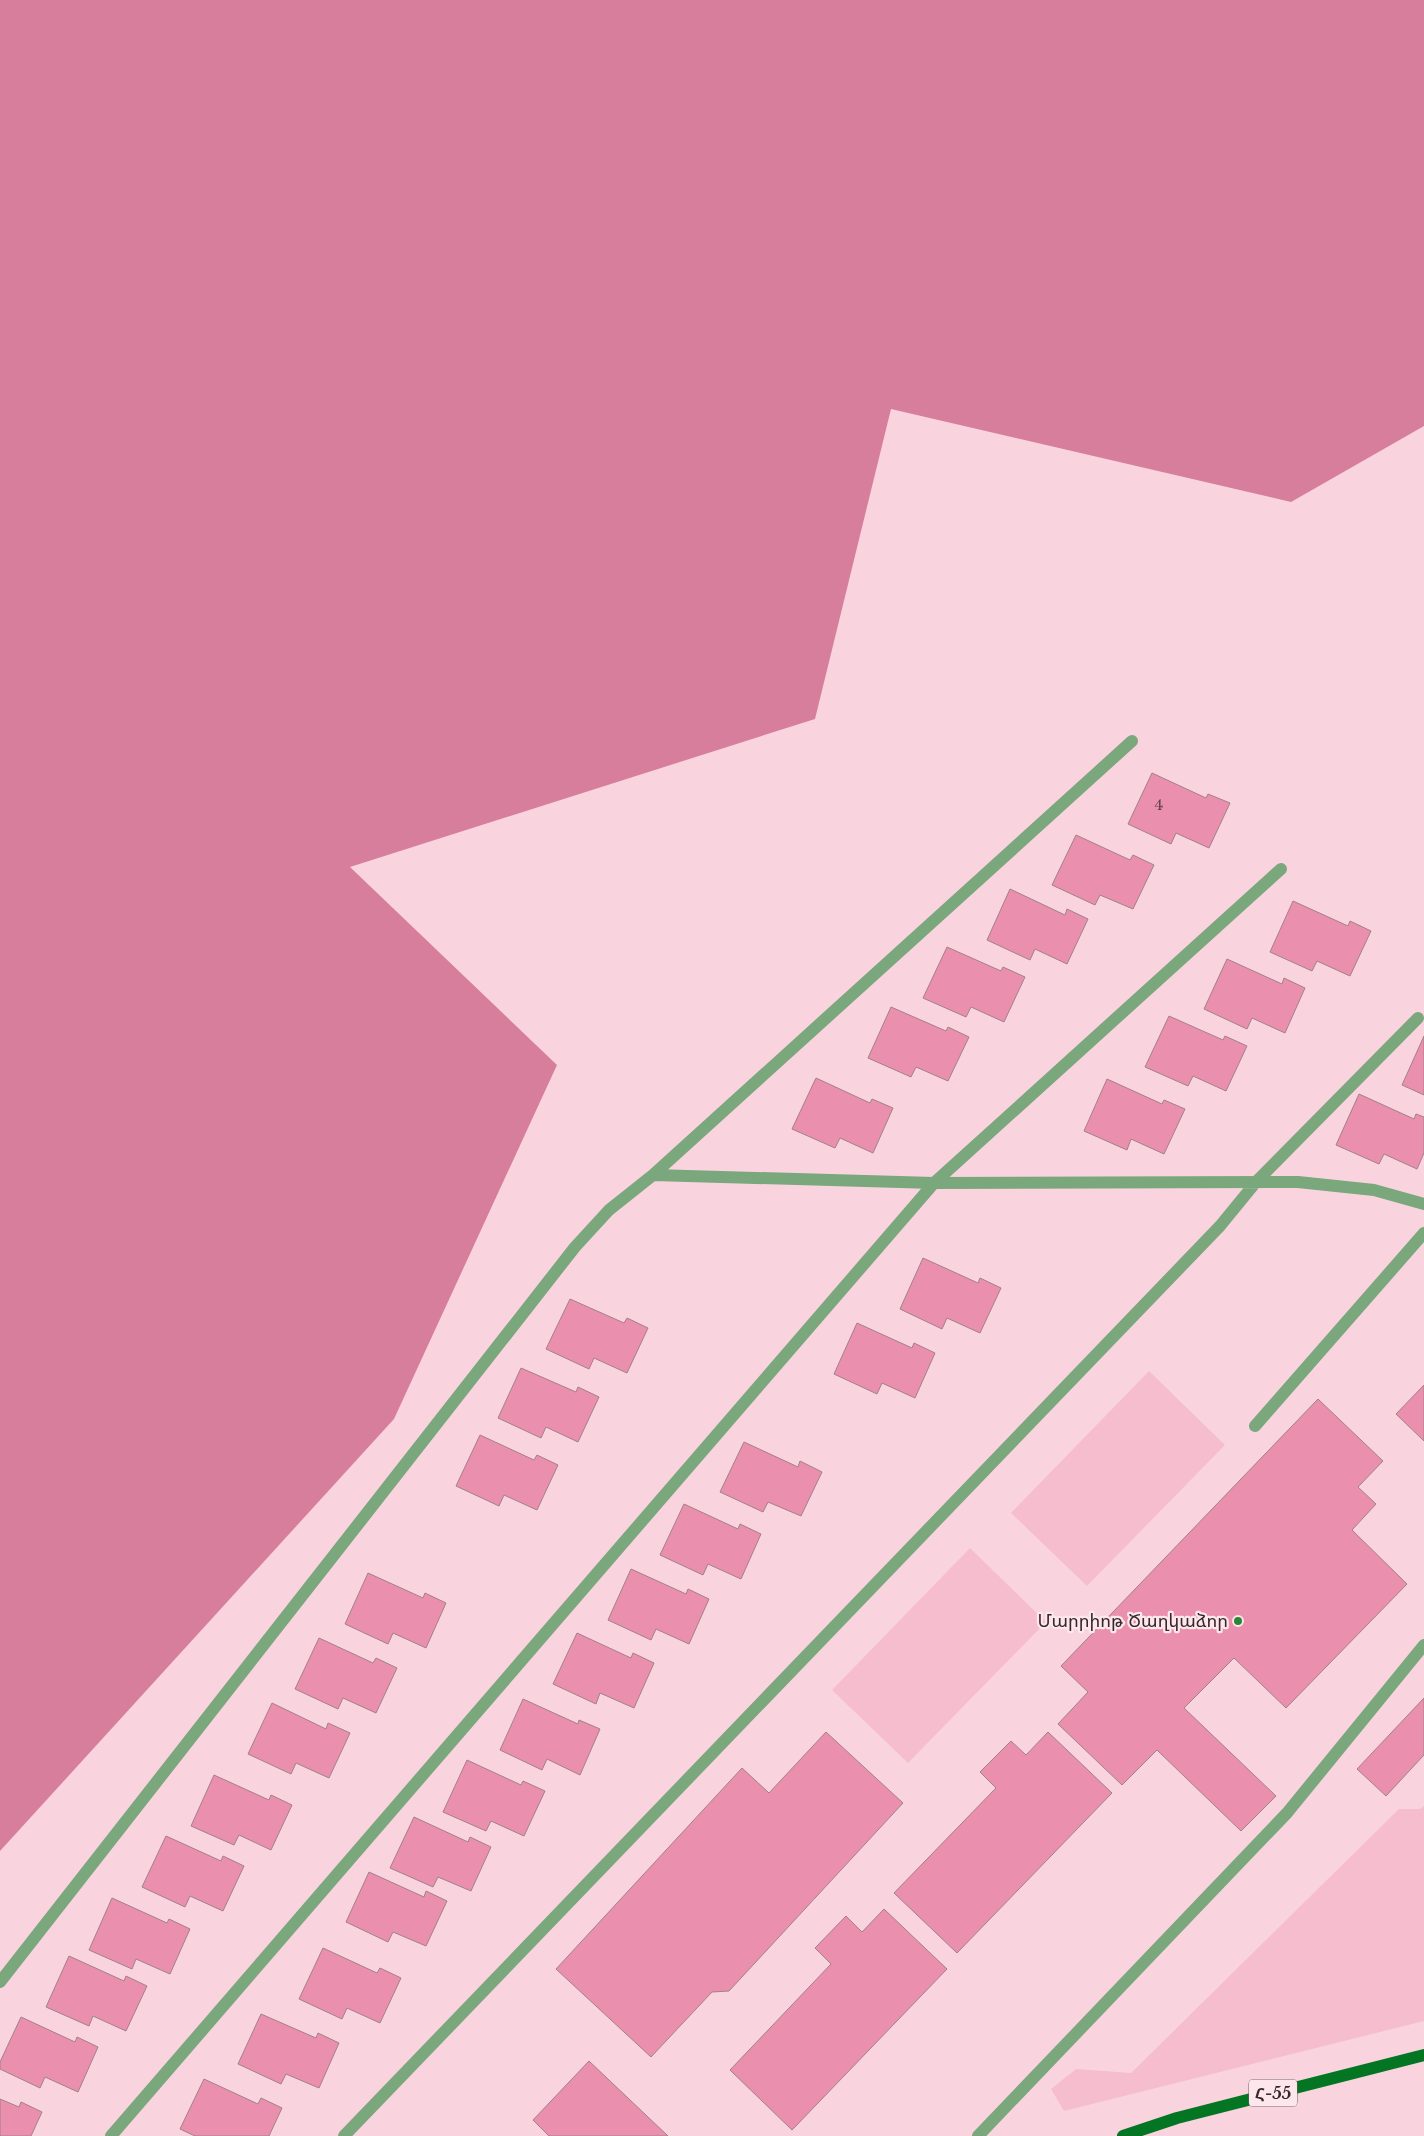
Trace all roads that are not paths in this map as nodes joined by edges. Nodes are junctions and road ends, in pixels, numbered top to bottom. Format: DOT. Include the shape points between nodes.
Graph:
graph roads {
  1 [pos="1132,741"];
  2 [pos="1281,868"];
  3 [pos="1418,1018"];
  4 [pos="653,1175"];
  5 [pos="1256,1182"];
  6 [pos="934,1183"];
  7 [pos="1424,1204"];
  8 [pos="1424,1233"];
  9 [pos="1255,1426"];
  10 [pos="1424,1645"];
  11 [pos="0,1982"];
  12 [pos="1424,2055"];
  13 [pos="111,2136"];
  14 [pos="344,2136"];
  15 [pos="978,2136"];
  16 [pos="1123,2136"];
  1 -- 4 [label="street"];
  2 -- 6 [label="street"];
  3 -- 5 [label="street"];
  4 -- 6 [label="street"];
  4 -- 11 [label="street" via="609,1210 575,1247"];
  5 -- 6 [label="street"];
  5 -- 7 [label="street" via="1298,1182 1374,1190"];
  5 -- 14 [label="street" via="1220,1226"];
  6 -- 13 [label="street"];
  8 -- 9 [label="street"];
  10 -- 15 [label="street" via="1287,1813"];
  12 -- 16 [label="main road, Հ-55" via="1177,2118"];
}
